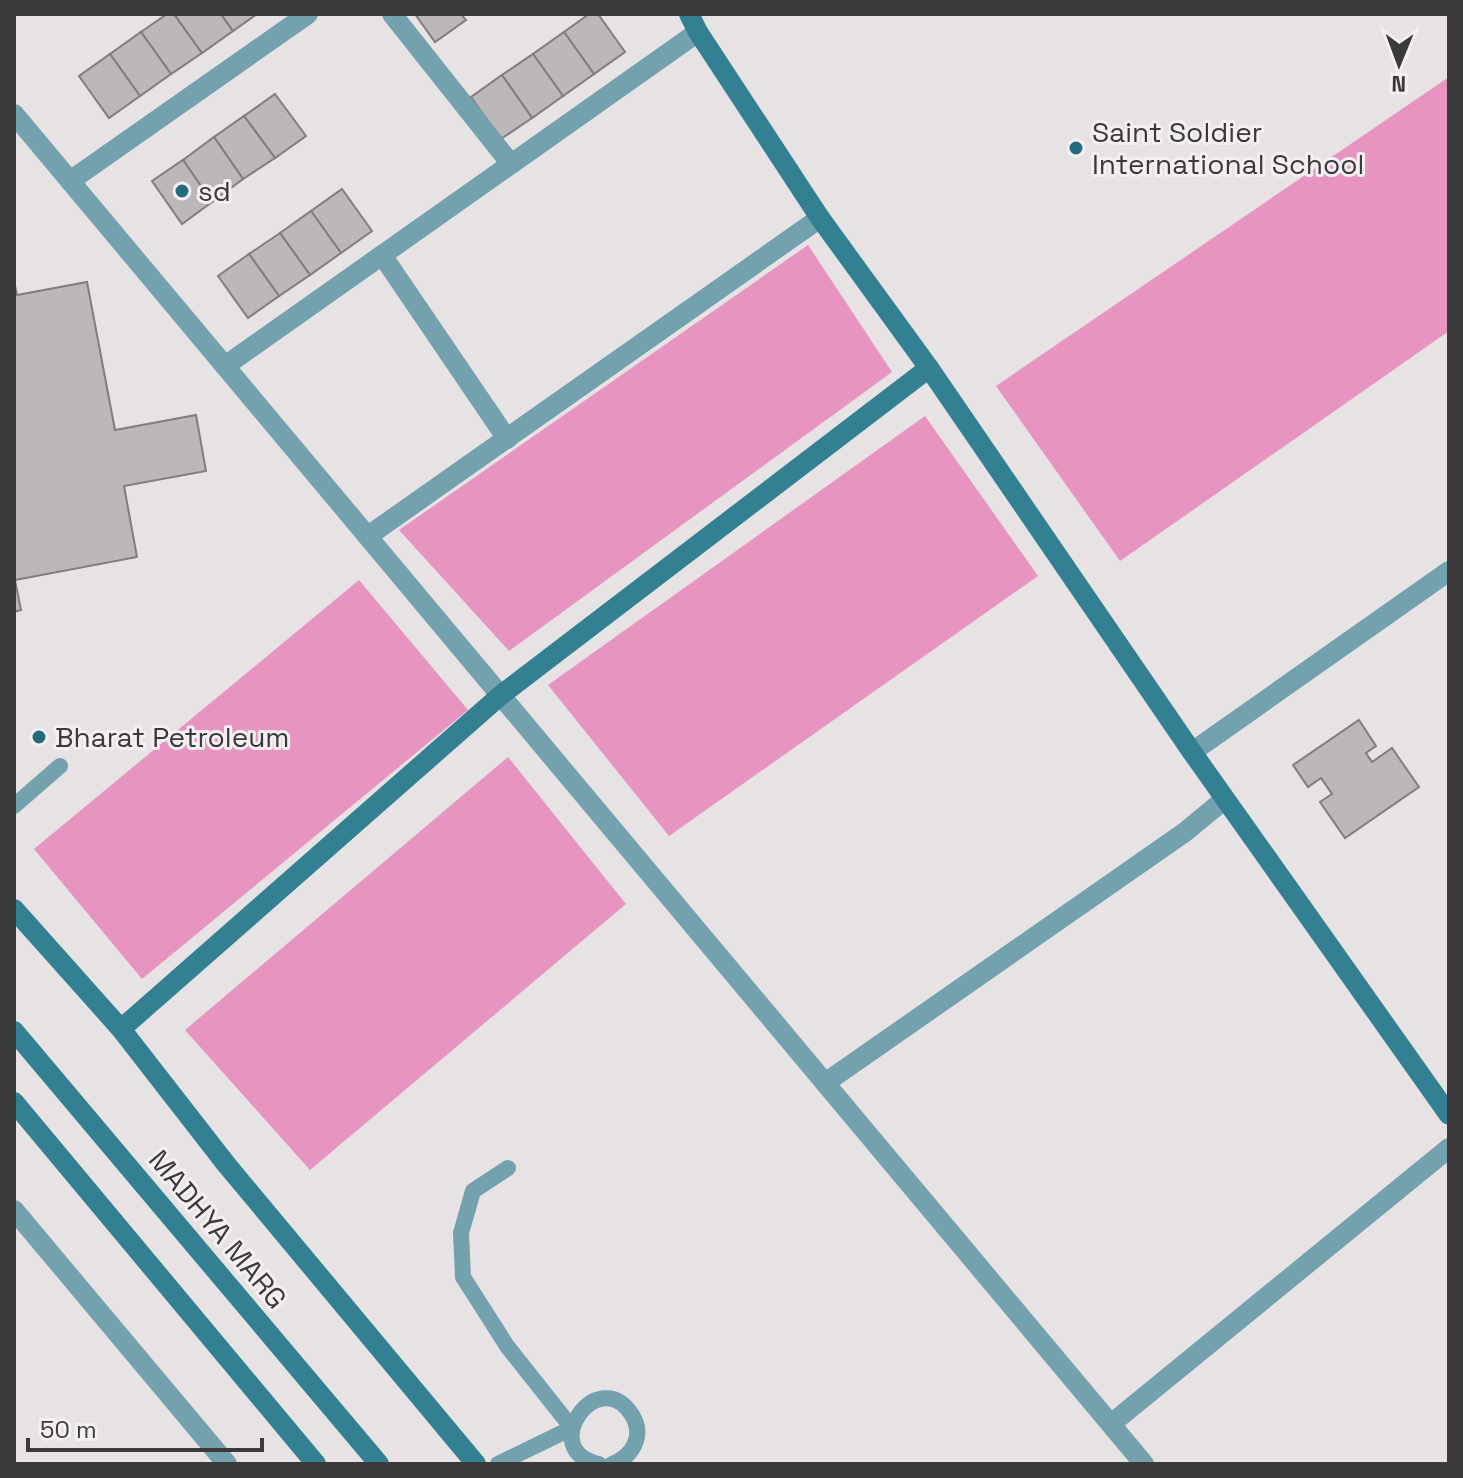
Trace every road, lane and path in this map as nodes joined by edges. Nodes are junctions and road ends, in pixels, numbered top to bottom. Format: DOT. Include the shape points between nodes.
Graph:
graph roads {
  1 [pos="308,14"];
  2 [pos="392,14"];
  3 [pos="694,23"];
  4 [pos="14,114"];
  5 [pos="511,164"];
  6 [pos="70,181"];
  7 [pos="820,218"];
  8 [pos="382,255"];
  9 [pos="225,366"];
  10 [pos="929,368"];
  11 [pos="507,439"];
  12 [pos="368,536"];
  13 [pos="1449,571"];
  14 [pos="501,695"];
  15 [pos="1192,752"];
  16 [pos="60,766"];
  17 [pos="1225,799"];
  18 [pos="14,806"];
  19 [pos="14,909"];
  20 [pos="121,1029"];
  21 [pos="14,1031"];
  22 [pos="825,1083"];
  23 [pos="17,1111"];
  24 [pos="1449,1115"];
  25 [pos="1449,1148"];
  26 [pos="508,1168"];
  27 [pos="14,1210"];
  28 [pos="1111,1424"];
  29 [pos="572,1428"];
  30 [pos="227,1464"];
  31 [pos="316,1464"];
  32 [pos="379,1464"];
  33 [pos="476,1464"];
  34 [pos="498,1464"];
  35 [pos="599,1464"];
  36 [pos="612,1464"];
  37 [pos="1144,1464"];
  1 -- 6 [label="street"];
  2 -- 5 [label="street"];
  3 -- 5 [label="street"];
  3 -- 7 [label="street"];
  4 -- 6 [label="street"];
  5 -- 8 [label="street"];
  6 -- 9 [label="street"];
  7 -- 10 [label="street"];
  7 -- 11 [label="street"];
  8 -- 9 [label="street"];
  8 -- 11 [label="street"];
  9 -- 12 [label="street"];
  10 -- 14 [label="street"];
  10 -- 15 [label="street"];
  11 -- 12 [label="street"];
  12 -- 14 [label="street"];
  13 -- 15 [label="street"];
  14 -- 20 [label="street"];
  14 -- 22 [label="street"];
  15 -- 17 [label="street"];
  16 -- 18 [label="lane"];
  17 -- 22 [label="street"];
  17 -- 24 [label="street"];
  19 -- 20 [label="street"];
  20 -- 33 [label="street" via="226,1164"];
  21 -- 32 [label="street, MADHYA MARG"];
  22 -- 28 [label="street"];
  23 -- 31 [label="street"];
  25 -- 28 [label="street"];
  26 -- 29 [label="lane" via="473,1191 461,1233 463,1277 507,1346"];
  27 -- 30 [label="street"];
  28 -- 37 [label="street"];
  29 -- 34 [label="lane"];
  29 -- 35 [label="lane" via="576,1449"];
  29 -- 36 [label="lane" via="581,1409 600,1400 612,1400 630,1412 636,1443 623,1460"];
}
